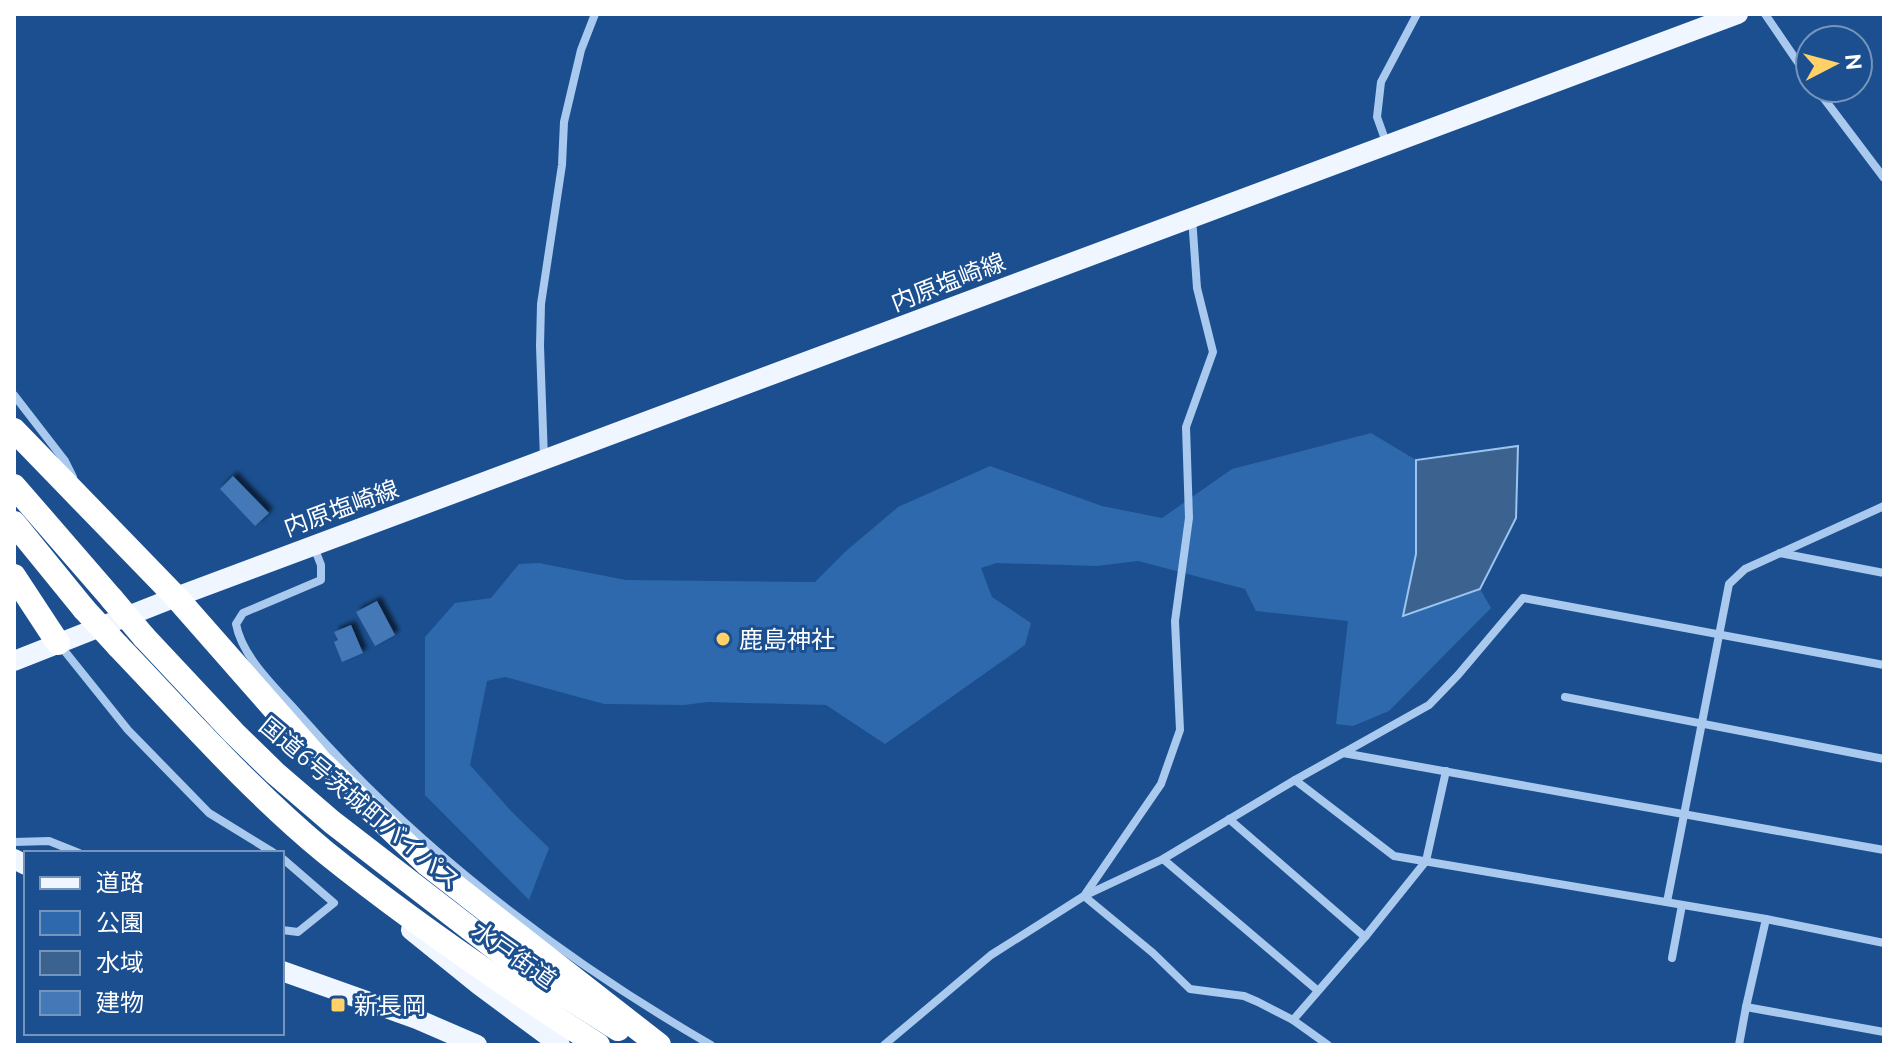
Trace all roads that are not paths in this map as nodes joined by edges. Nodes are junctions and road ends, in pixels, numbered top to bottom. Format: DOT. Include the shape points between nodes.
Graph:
graph roads {
  1 [pos="595,14"];
  2 [pos="1417,14"];
  3 [pos="1738,14"];
  4 [pos="1765,14"];
  5 [pos="1794,57"];
  6 [pos="1828,104"];
  7 [pos="1387,145"];
  8 [pos="1884,178"];
  9 [pos="1192,217"];
  10 [pos="14,395"];
  11 [pos="14,430"];
  12 [pos="544,460"];
  13 [pos="14,486"];
  14 [pos="1884,506"];
  15 [pos="92,513"];
  16 [pos="14,523"];
  17 [pos="313,546"];
  18 [pos="1779,553"];
  19 [pos="1884,573"];
  20 [pos="14,576"];
  21 [pos="176,597"];
  22 [pos="1718,635"];
  23 [pos="58,643"];
  24 [pos="14,661"];
  25 [pos="1884,665"];
  26 [pos="1565,697"];
  27 [pos="1702,724"];
  28 [pos="1343,753"];
  29 [pos="1884,759"];
  30 [pos="1446,771"];
  31 [pos="1295,780"];
  32 [pos="1685,814"];
  33 [pos="1229,819"];
  34 [pos="14,842"];
  35 [pos="323,850"];
  36 [pos="1884,850"];
  37 [pos="74,851"];
  38 [pos="271,851"];
  39 [pos="1163,859"];
  40 [pos="284,860"];
  41 [pos="1426,861"];
  42 [pos="1084,896"];
  43 [pos="1667,902"];
  44 [pos="1682,905"];
  45 [pos="1766,919"];
  46 [pos="284,930"];
  47 [pos="1365,937"];
  48 [pos="1884,943"];
  49 [pos="1672,958"];
  50 [pos="284,972"];
  51 [pos="1317,990"];
  52 [pos="1746,1007"];
  53 [pos="1293,1020"];
  54 [pos="1884,1032"];
  55 [pos="477,1045"];
  56 [pos="560,1045"];
  57 [pos="598,1045"];
  58 [pos="645,1045"];
  59 [pos="659,1045"];
  60 [pos="711,1045"];
  61 [pos="884,1045"];
  62 [pos="1328,1045"];
  63 [pos="1739,1045"];
  1 -- 12 [label="street" via="564,122 541,304"];
  2 -- 7 [label="street" via="1381,82 1377,117"];
  3 -- 7 [label="main road, 内原塩崎線"];
  4 -- 5 [label="street"];
  6 -- 8 [label="street"];
  7 -- 9 [label="main road, 内原塩崎線"];
  9 -- 12 [label="main road, 内原塩崎線"];
  9 -- 42 [label="street" via="1197,288 1213,352 1186,427 1189,518 1175,621 1180,730 1161,784"];
  10 -- 15 [label="street" via="65,461"];
  11 -- 15 [label="highway"];
  12 -- 17 [label="main road, 内原塩崎線"];
  13 -- 58 [label="highway, 国道6号茨城町バイパス, bridge" via="144,637 275,773 521,968"];
  14 -- 18 [label="street"];
  15 -- 21 [label="highway"];
  16 -- 35 [label="highway, bridge" via="118,646 246,780"];
  17 -- 21 [label="main road, 内原塩崎線"];
  17 -- 60 [label="street" via="321,580 256,605 236,624 244,648 263,672 367,787 481,888 580,962"];
  18 -- 19 [label="street"];
  18 -- 22 [label="street" via="1745,569 1729,584"];
  20 -- 23 [label="highway"];
  21 -- 23 [label="main road"];
  21 -- 59 [label="highway" via="321,762 427,864"];
  22 -- 25 [label="street"];
  22 -- 27 [label="street"];
  22 -- 28 [label="street" via="1523,598 1429,705"];
  23 -- 24 [label="main road"];
  23 -- 38 [label="street" via="128,730 209,813"];
  26 -- 27 [label="street"];
  27 -- 29 [label="street"];
  27 -- 32 [label="street"];
  28 -- 30 [label="street"];
  28 -- 31 [label="street"];
  30 -- 32 [label="street"];
  30 -- 41 [label="street"];
  31 -- 33 [label="street"];
  31 -- 41 [label="street" via="1394,856"];
  32 -- 36 [label="street"];
  32 -- 43 [label="street"];
  33 -- 39 [label="street"];
  33 -- 47 [label="street"];
  34 -- 37 [label="street" via="49,841"];
  35 -- 56 [label="main road" via="432,948"];
  35 -- 57 [label="highway, 水戸街道" via="498,980"];
  39 -- 42 [label="street"];
  39 -- 51 [label="street"];
  40 -- 46 [label="street" via="334,903 298,932"];
  41 -- 43 [label="street"];
  41 -- 47 [label="street"];
  42 -- 53 [label="street" via="1190,989 1244,996"];
  42 -- 61 [label="street" via="991,955"];
  43 -- 44 [label="street"];
  44 -- 45 [label="street"];
  44 -- 49 [label="street"];
  45 -- 48 [label="street"];
  45 -- 52 [label="street"];
  47 -- 51 [label="street"];
  50 -- 55 [label="main road"];
  51 -- 53 [label="street"];
  52 -- 54 [label="street"];
  52 -- 63 [label="street"];
  53 -- 62 [label="street"];
}
